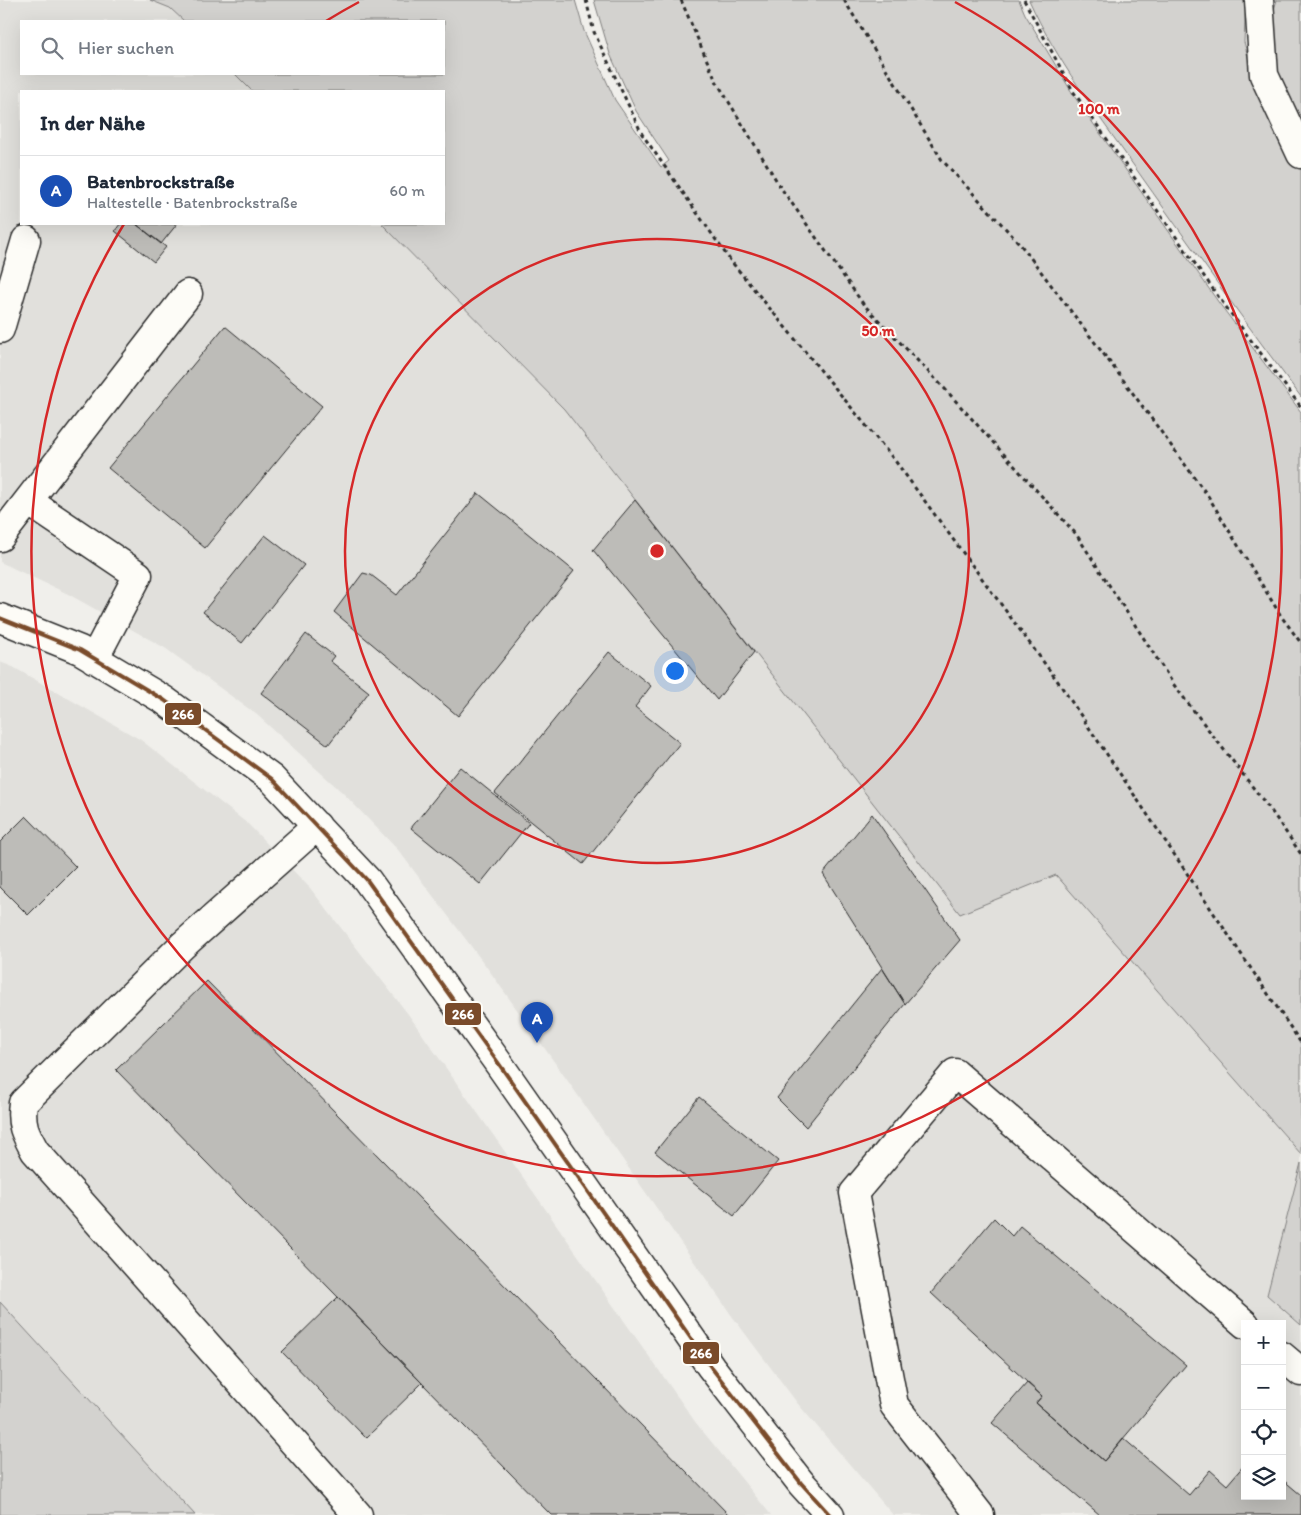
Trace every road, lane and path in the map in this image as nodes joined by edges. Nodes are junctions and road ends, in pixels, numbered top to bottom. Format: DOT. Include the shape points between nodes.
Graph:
graph roads {
  1 [pos="586,0"];
  2 [pos="681,0"];
  3 [pos="844,0"];
  4 [pos="1024,0"];
  5 [pos="1259,0"];
  6 [pos="1301,154"];
  7 [pos="26,240"];
  8 [pos="188,294"];
  9 [pos="0,329"];
  10 [pos="1301,407"];
  11 [pos="28,501"];
  12 [pos="0,537"];
  13 [pos="0,618"];
  14 [pos="1301,643"];
  15 [pos="94,658"];
  16 [pos="317,826"];
  17 [pos="1301,854"];
  18 [pos="1301,1043"];
  19 [pos="1241,1321"];
  20 [pos="1286,1359"];
  21 [pos="1301,1372"];
  22 [pos="358,1515"];
  23 [pos="830,1515"];
  24 [pos="980,1515"];
  1 -- 18 [label="path" via="594,32 642,134 730,260 896,462 1059,683"];
  2 -- 17 [label="path" via="714,79 781,188 864,305 1076,534 1174,685"];
  3 -- 14 [label="path" via="942,160 1020,244 1121,377 1208,496"];
  4 -- 10 [label="path" via="1073,91"];
  5 -- 6 [label="street" via="1264,75"];
  7 -- 9 [label="street"];
  8 -- 11 [label="street"];
  11 -- 12 [label="street"];
  11 -- 15 [label="street" via="138,576"];
  13 -- 15 [label="street"];
  15 -- 16 [label="street" via="164,700 272,779"];
  16 -- 22 [label="street" via="182,946 23,1103 21,1116 24,1132 35,1151"];
  16 -- 23 [label="street" via="368,880 711,1367 801,1483"];
  19 -- 24 [label="street" via="955,1073 854,1194 894,1405"];
  20 -- 21 [label="street"];
}
